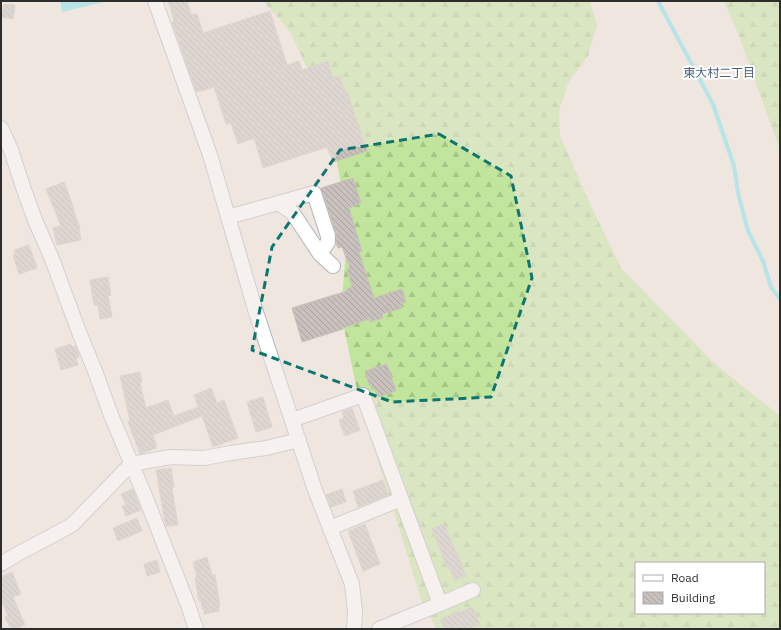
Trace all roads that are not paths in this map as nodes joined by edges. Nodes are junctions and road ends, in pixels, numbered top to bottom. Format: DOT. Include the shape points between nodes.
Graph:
graph roads {
  1 [pos="156,1"];
  2 [pos="1,128"];
  3 [pos="278,203"];
  4 [pos="228,217"];
  5 [pos="320,254"];
  6 [pos="333,266"];
  7 [pos="292,420"];
  8 [pos="299,440"];
  9 [pos="131,464"];
  10 [pos="401,499"];
  11 [pos="330,528"];
  12 [pos="1,564"];
  13 [pos="473,590"];
  14 [pos="440,604"];
  15 [pos="196,629"];
  16 [pos="354,629"];
  17 [pos="379,629"];
  1 -- 4 [label="street" via="210,155"];
  2 -- 9 [label="street"];
  3 -- 4 [label="street"];
  3 -- 5 [label="street" via="292,212"];
  3 -- 5 [label="street" via="314,193 328,236 328,242"];
  4 -- 7 [label="street"];
  5 -- 6 [label="street"];
  7 -- 8 [label="street"];
  7 -- 10 [label="street" via="363,395"];
  8 -- 9 [label="street" via="204,458 171,457"];
  8 -- 11 [label="street"];
  9 -- 12 [label="street" via="73,524"];
  9 -- 15 [label="street"];
  10 -- 11 [label="street"];
  10 -- 14 [label="street"];
  11 -- 16 [label="street" via="352,584"];
  13 -- 14 [label="street"];
  14 -- 17 [label="street"];
}
